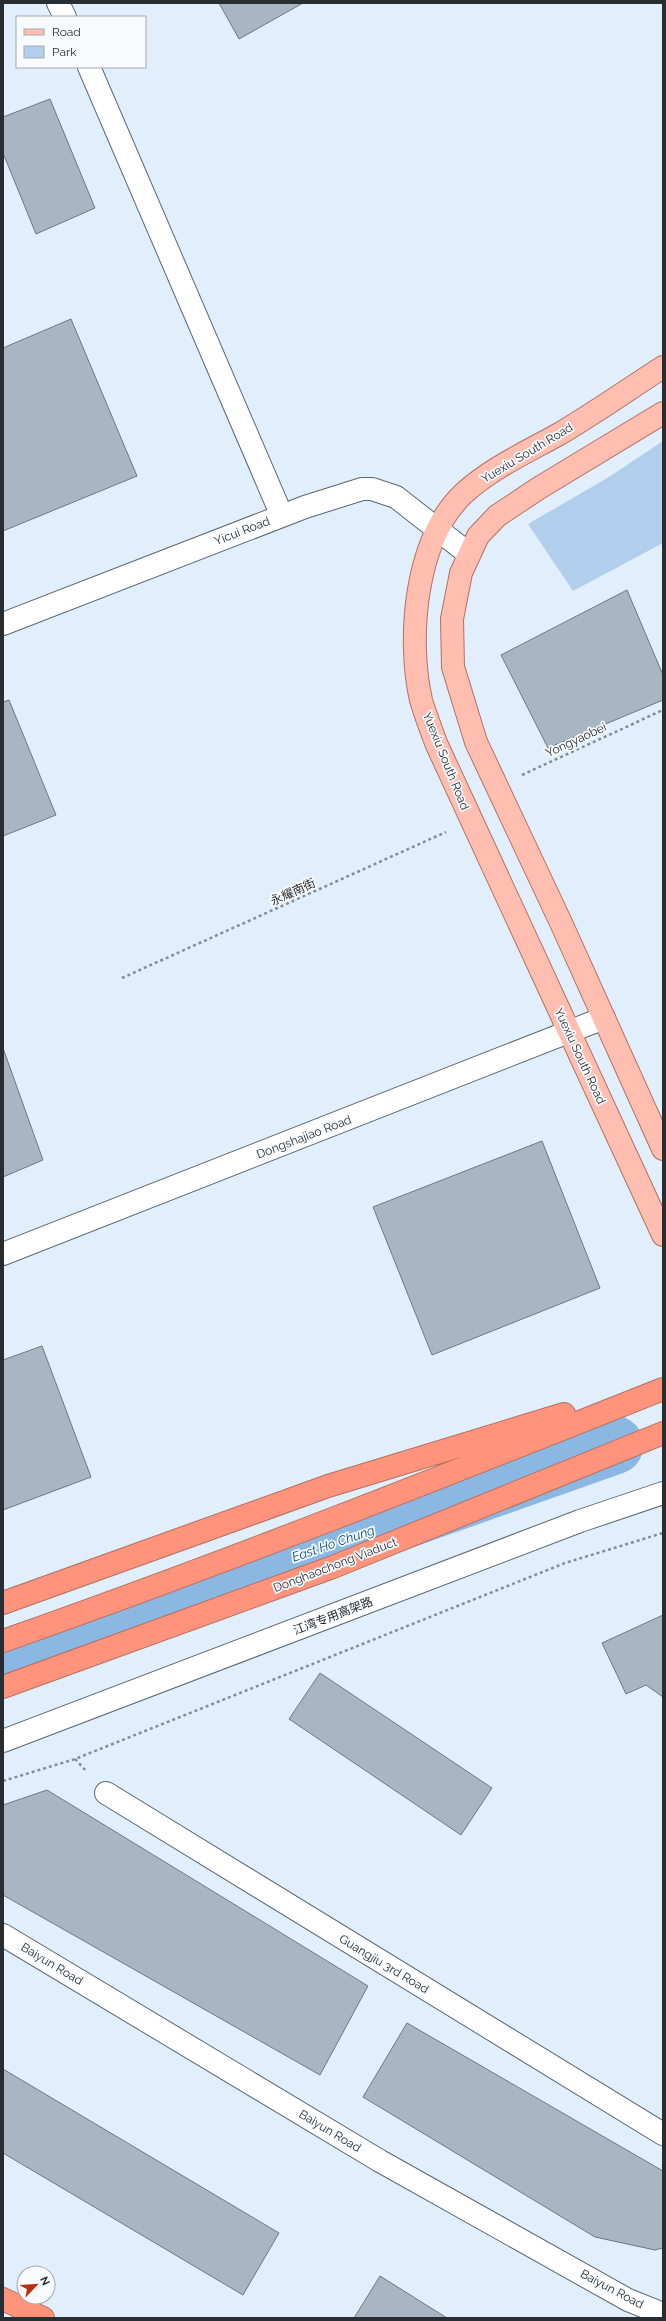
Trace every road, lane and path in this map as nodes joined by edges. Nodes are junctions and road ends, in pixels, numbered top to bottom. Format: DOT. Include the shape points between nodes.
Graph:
graph roads {
  1 [pos="58,3"];
  2 [pos="64,16"];
  3 [pos="89,68"];
  4 [pos="663,367"];
  5 [pos="663,413"];
  6 [pos="282,516"];
  7 [pos="437,528"];
  8 [pos="470,554"];
  9 [pos="3,624"];
  10 [pos="663,710"];
  11 [pos="497,787"];
  12 [pos="471,822"];
  13 [pos="122,978"];
  14 [pos="604,1018"];
  15 [pos="570,1033"];
  16 [pos="663,1149"];
  17 [pos="663,1235"];
  18 [pos="3,1254"];
  19 [pos="663,1384"];
  20 [pos="663,1389"];
  21 [pos="663,1433"];
  22 [pos="663,1493"];
  23 [pos="663,1532"];
  24 [pos="3,1603"];
  25 [pos="3,1641"];
  26 [pos="3,1687"];
  27 [pos="3,1741"];
  28 [pos="3,1781"];
  29 [pos="106,1793"];
  30 [pos="3,1935"];
  31 [pos="663,2134"];
  32 [pos="3,2299"];
  33 [pos="663,2314"];
  34 [pos="43,2318"];
  1 -- 2 [label="street"];
  3 -- 6 [label="street"];
  4 -- 7 [label="main road, Yuexiu South Road" via="563,432 492,473 463,494"];
  5 -- 8 [label="main road" via="497,516 478,536"];
  6 -- 7 [label="street, Yicui Road" via="351,492 372,489 396,497"];
  6 -- 9 [label="street, Yicui Road"];
  7 -- 8 [label="street, Yicui Road"];
  7 -- 12 [label="main road, Yuexiu South Road" via="421,575 416,614 416,654 421,700 436,743"];
  8 -- 11 [label="main road" via="461,572 452,619 453,667 476,742"];
  10 -- 11 [label="path, Yongyaobei"];
  11 -- 14 [label="main road"];
  12 -- 13 [label="path, 永耀南街"];
  12 -- 15 [label="main road, Yuexiu South Road"];
  14 -- 15 [label="street, Dongshajiao Road"];
  14 -- 16 [label="main road"];
  15 -- 17 [label="main road, Yuexiu South Road"];
  15 -- 18 [label="street, Dongshajiao Road"];
  19 -- 24 [label="highway" via="328,1486"];
  20 -- 25 [label="highway" via="331,1521 173,1581"];
  21 -- 26 [label="highway, Donghaochong Viaduct" via="333,1567"];
  22 -- 27 [label="street, 江湾专用高架路" via="580,1520"];
  23 -- 28 [label="path" via="565,1563 75,1759"];
  29 -- 31 [label="street, Guangjiu 3rd Road"];
  30 -- 33 [label="street, Baiyun Road" via="380,2161 628,2300"];
  32 -- 34 [label="highway"];
}
